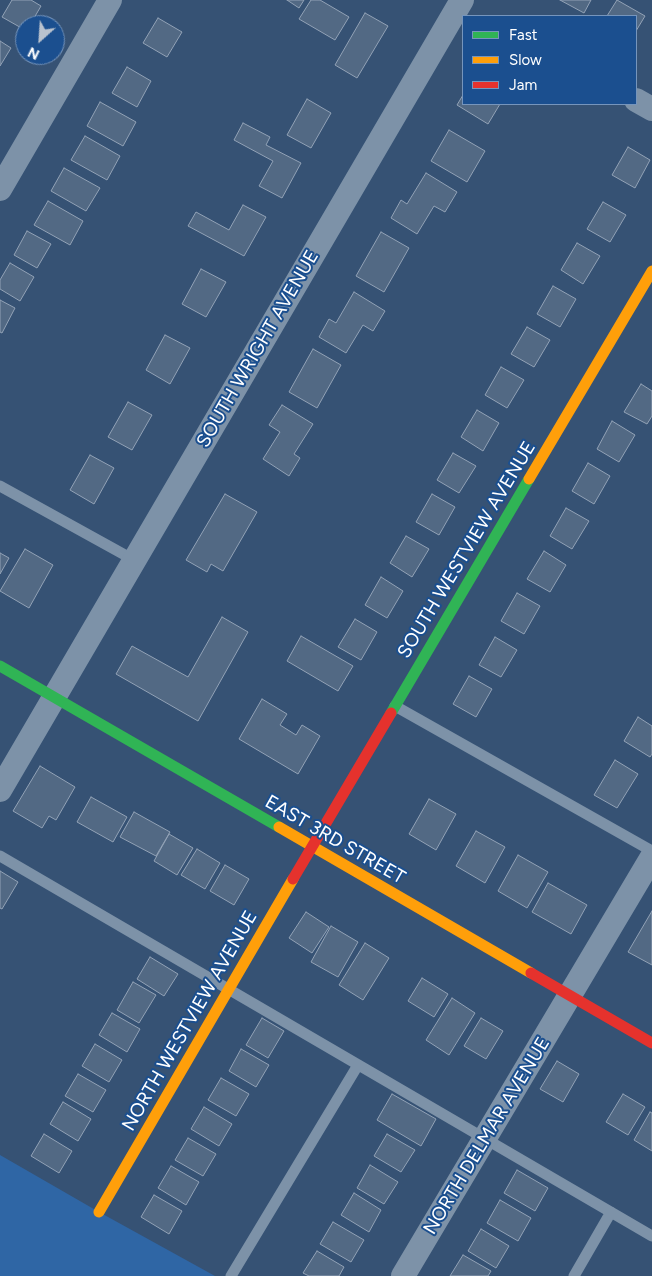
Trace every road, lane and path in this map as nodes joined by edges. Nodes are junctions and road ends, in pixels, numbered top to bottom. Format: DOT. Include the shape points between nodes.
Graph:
graph roads {
  1 [pos="110,0"];
  2 [pos="461,6"];
  3 [pos="637,101"];
  4 [pos="652,109"];
  5 [pos="0,189"];
  6 [pos="652,271"];
  7 [pos="0,486"];
  8 [pos="134,560"];
  9 [pos="0,666"];
  10 [pos="54,698"];
  11 [pos="395,706"];
  12 [pos="0,790"];
  13 [pos="312,847"];
  14 [pos="652,851"];
  15 [pos="0,856"];
  16 [pos="652,857"];
  17 [pos="229,990"];
  18 [pos="570,996"];
  19 [pos="652,1043"];
  20 [pos="358,1065"];
  21 [pos="486,1139"];
  22 [pos="99,1212"];
  23 [pos="611,1212"];
  24 [pos="652,1236"];
  25 [pos="231,1276"];
  26 [pos="403,1276"];
  27 [pos="574,1276"];
  1 -- 5 [label="street"];
  2 -- 8 [label="street, SOUTH WRIGHT AVENUE" via="435,44"];
  3 -- 4 [label="street"];
  6 -- 11 [label="street, SOUTH WESTVIEW AVENUE"];
  7 -- 8 [label="lane"];
  8 -- 10 [label="street, SOUTH WRIGHT AVENUE"];
  9 -- 10 [label="street, EAST 3RD STREET"];
  10 -- 12 [label="street, SOUTH WRIGHT AVENUE"];
  10 -- 13 [label="street, EAST 3RD STREET"];
  11 -- 13 [label="street, SOUTH WESTVIEW AVENUE"];
  11 -- 14 [label="lane"];
  13 -- 17 [label="street, NORTH WESTVIEW AVENUE"];
  13 -- 18 [label="street, EAST 3RD STREET"];
  15 -- 17 [label="lane"];
  16 -- 18 [label="street, NORTH DELMAR AVENUE"];
  17 -- 20 [label="lane"];
  17 -- 22 [label="street, NORTH WESTVIEW AVENUE"];
  18 -- 19 [label="street, EAST 3RD STREET"];
  18 -- 21 [label="street, NORTH DELMAR AVENUE"];
  20 -- 21 [label="lane"];
  20 -- 25 [label="lane"];
  21 -- 23 [label="lane"];
  21 -- 26 [label="street, NORTH DELMAR AVENUE"];
  23 -- 24 [label="lane"];
  23 -- 27 [label="lane"];
}
